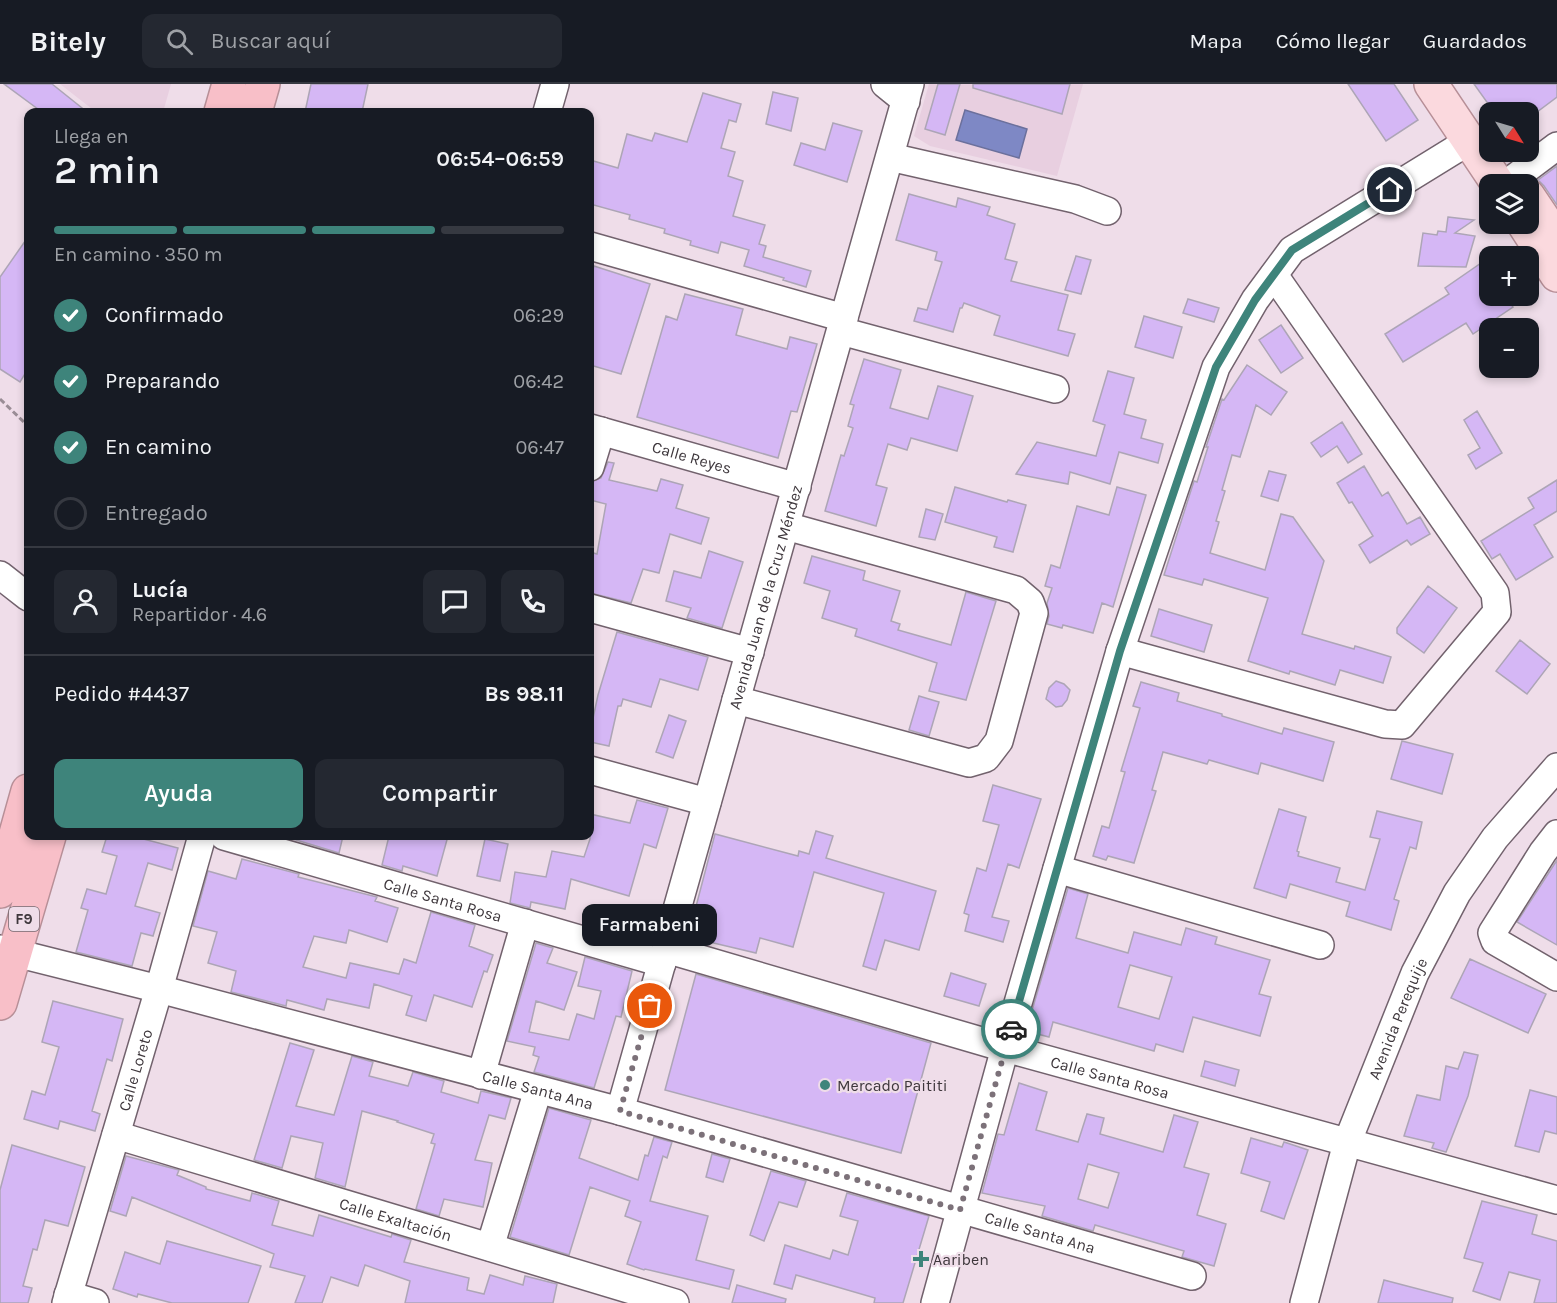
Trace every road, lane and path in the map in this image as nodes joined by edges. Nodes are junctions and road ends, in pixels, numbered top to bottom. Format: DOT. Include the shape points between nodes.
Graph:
graph roads {
  1 [pos="229,84"];
  2 [pos="263,84"];
  3 [pos="555,84"];
  4 [pos="885,84"];
  5 [pos="1431,84"];
  6 [pos="1454,84"];
  7 [pos="908,92"];
  8 [pos="222,108"];
  9 [pos="256,108"];
  10 [pos="548,108"];
  11 [pos="1557,146"];
  12 [pos="890,157"];
  13 [pos="1503,170"];
  14 [pos="1107,211"];
  15 [pos="1530,234"];
  16 [pos="1557,239"];
  17 [pos="594,247"];
  18 [pos="1274,274"];
  19 [pos="1557,275"];
  20 [pos="842,325"];
  21 [pos="1055,389"];
  22 [pos="0,399"];
  23 [pos="24,422"];
  24 [pos="595,429"];
  25 [pos="797,487"];
  26 [pos="786,526"];
  27 [pos="0,575"];
  28 [pos="24,594"];
  29 [pos="594,609"];
  30 [pos="1120,651"];
  31 [pos="750,652"];
  32 [pos="736,700"];
  33 [pos="1557,767"];
  34 [pos="594,771"];
  35 [pos="707,802"];
  36 [pos="24,805"];
  37 [pos="1557,834"];
  38 [pos="48,840"];
  39 [pos="201,840"];
  40 [pos="238,840"];
  41 [pos="1058,869"];
  42 [pos="0,891"];
  43 [pos="525,923"];
  44 [pos="1320,945"];
  45 [pos="7,951"];
  46 [pos="664,956"];
  47 [pos="1557,977"];
  48 [pos="159,989"];
  49 [pos="0,1003"];
  50 [pos="1005,1048"];
  51 [pos="481,1075"];
  52 [pos="538,1090"];
  53 [pos="620,1111"];
  54 [pos="116,1135"];
  55 [pos="1347,1143"];
  56 [pos="1557,1200"];
  57 [pos="960,1210"];
  58 [pos="490,1247"];
  59 [pos="1192,1276"];
  60 [pos="67,1299"];
  61 [pos="95,1303"];
  62 [pos="675,1303"];
  63 [pos="935,1303"];
  64 [pos="1304,1303"];
  1 -- 8 [label="highway"];
  2 -- 9 [label="highway"];
  3 -- 10 [label="street"];
  4 -- 7 [label="street"];
  5 -- 13 [label="main road"];
  6 -- 13 [label="main road"];
  7 -- 12 [label="street, Avenida Juan de la Cruz Méndez"];
  11 -- 13 [label="street"];
  12 -- 14 [label="street" via="1075,199"];
  12 -- 20 [label="street, Avenida Juan de la Cruz Méndez"];
  13 -- 16 [label="main road"];
  13 -- 18 [label="street" via="1292,250"];
  15 -- 19 [label="main road"];
  17 -- 20 [label="street"];
  18 -- 30 [label="street" via="1216,367"];
  18 -- 30 [label="street" via="1495,593 1497,612 1402,725 1384,724"];
  20 -- 21 [label="street"];
  20 -- 25 [label="street, Avenida Juan de la Cruz Méndez"];
  22 -- 23 [label="path"];
  24 -- 25 [label="street, Calle Reyes"];
  25 -- 26 [label="street, Avenida Juan de la Cruz Méndez"];
  26 -- 31 [label="street, Avenida Juan de la Cruz Méndez"];
  26 -- 32 [label="street" via="1016,590 1030,602 1034,613 999,741 986,758 969,763"];
  27 -- 28 [label="street"];
  29 -- 31 [label="street"];
  30 -- 41 [label="street"];
  31 -- 32 [label="street, Avenida Juan de la Cruz Méndez"];
  32 -- 35 [label="street, Avenida Juan de la Cruz Méndez"];
  33 -- 55 [label="street, Avenida Perequije" via="1495,838 1457,893 1414,974"];
  34 -- 35 [label="street"];
  35 -- 46 [label="street, Avenida Juan de la Cruz Méndez"];
  36 -- 42 [label="highway, F9"];
  37 -- 47 [label="street" via="1492,933 1495,941"];
  38 -- 45 [label="highway, F9"];
  39 -- 48 [label="street, Calle Loreto"];
  40 -- 43 [label="street, Calle Santa Rosa"];
  41 -- 44 [label="street"];
  41 -- 50 [label="street"];
  43 -- 46 [label="street, Calle Santa Rosa"];
  43 -- 51 [label="street"];
  45 -- 48 [label="street, Calle Santa Ana"];
  45 -- 49 [label="highway, F9"];
  46 -- 50 [label="street, Calle Santa Rosa"];
  46 -- 53 [label="street, Avenida Juan de la Cruz Méndez"];
  48 -- 51 [label="street, Calle Santa Ana"];
  48 -- 54 [label="street, Calle Loreto"];
  50 -- 55 [label="street, Calle Santa Rosa"];
  50 -- 57 [label="street"];
  51 -- 52 [label="street, Calle Santa Ana"];
  52 -- 53 [label="street, Calle Santa Ana"];
  52 -- 58 [label="street"];
  53 -- 57 [label="street, Calle Santa Ana"];
  54 -- 58 [label="street, Calle Exaltación"];
  54 -- 60 [label="street, Calle Loreto"];
  55 -- 56 [label="street, Calle Santa Rosa"];
  55 -- 64 [label="street, Avenida Perequije"];
  57 -- 59 [label="street, Calle Santa Ana"];
  57 -- 63 [label="street"];
  58 -- 62 [label="street, Calle Exaltación"];
  60 -- 61 [label="street"];
}
